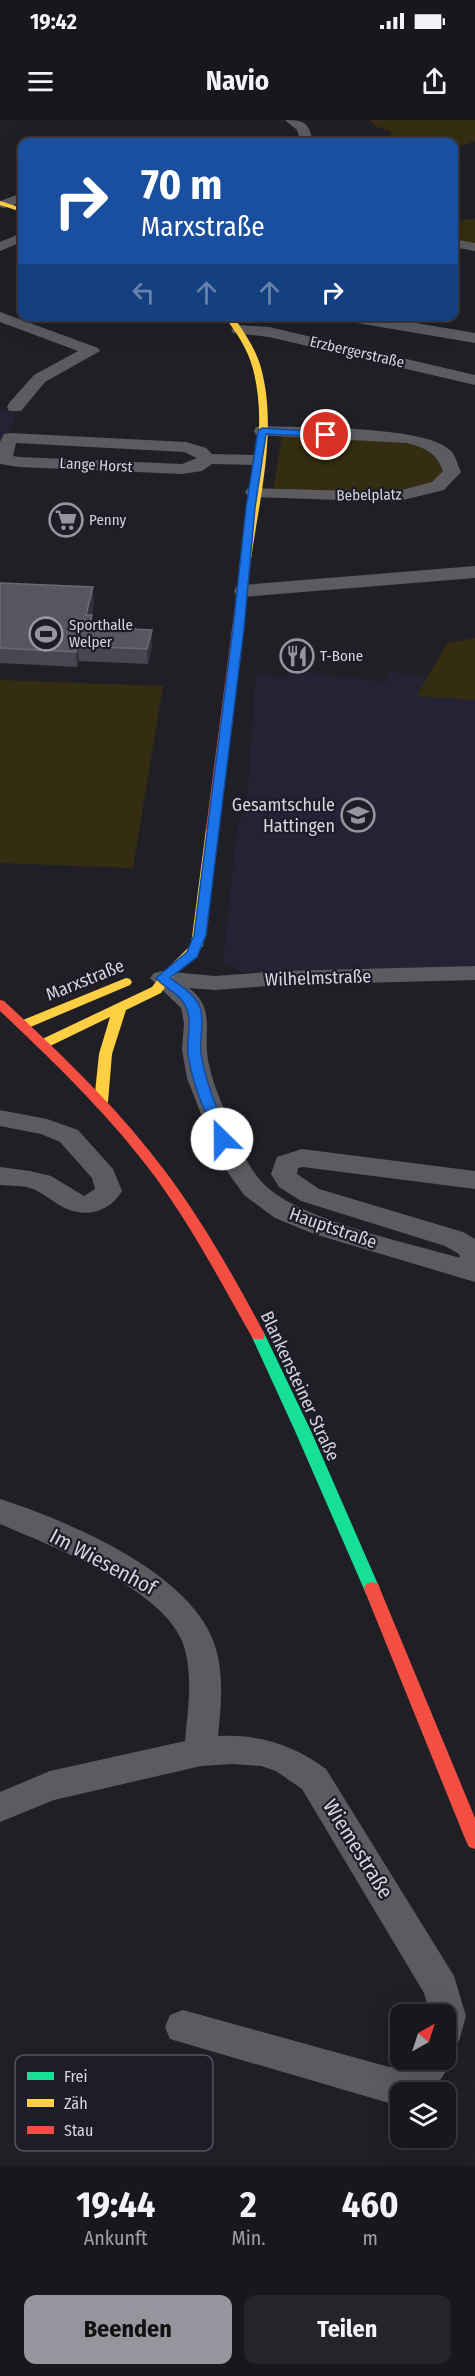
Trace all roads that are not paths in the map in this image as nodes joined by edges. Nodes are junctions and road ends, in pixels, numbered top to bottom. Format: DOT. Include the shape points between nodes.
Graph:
graph roads {
  1 [pos="292,120"];
  2 [pos="306,138"];
  3 [pos="18,198"];
  4 [pos="2,203"];
  5 [pos="18,209"];
  6 [pos="18,239"];
  7 [pos="458,244"];
  8 [pos="0,247"];
  9 [pos="475,248"];
  10 [pos="0,317"];
  11 [pos="232,321"];
  12 [pos="375,321"];
  13 [pos="22,325"];
  14 [pos="239,330"];
  15 [pos="0,335"];
  16 [pos="475,338"];
  17 [pos="475,380"];
  18 [pos="7,407"];
  19 [pos="262,431"];
  20 [pos="257,460"];
  21 [pos="254,492"];
  22 [pos="475,572"];
  23 [pos="243,591"];
  24 [pos="475,973"];
  25 [pos="151,977"];
  26 [pos="0,1004"];
  27 [pos="120,1008"];
  28 [pos="22,1025"];
  29 [pos="43,1044"];
  30 [pos="101,1102"];
  31 [pos="0,1118"];
  32 [pos="0,1176"];
  33 [pos="475,1180"];
  34 [pos="473,1272"];
  35 [pos="0,1511"];
  36 [pos="201,1752"];
  37 [pos="0,1807"];
  38 [pos="475,1841"];
  39 [pos="445,2004"];
  40 [pos="183,2027"];
  41 [pos="424,2070"];
  1 -- 2 [label="street" via="303,128"];
  3 -- 4 [label="street"];
  4 -- 5 [label="street"];
  6 -- 8 [label="street"];
  7 -- 9 [label="street"];
  10 -- 13 [label="street"];
  11 -- 14 [label="street, Marxstraße"];
  12 -- 16 [label="street"];
  13 -- 15 [label="street"];
  13 -- 18 [label="street" via="92,351 40,376"];
  14 -- 17 [label="street, Erzbergerstraße" via="269,332"];
  14 -- 19 [label="street, Marxstraße" via="260,373"];
  18 -- 20 [label="street, Lange Horst" via="15,417 10,438 186,447 207,459"];
  19 -- 20 [label="street, Marxstraße"];
  19 -- 21 [label="street, Bebelplatz" via="408,438 445,454 452,472 438,486 394,497"];
  20 -- 21 [label="street, Marxstraße"];
  21 -- 23 [label="street, Marxstraße"];
  22 -- 23 [label="street"];
  23 -- 25 [label="street, Marxstraße" via="200,935 192,954"];
  24 -- 25 [label="street, Wilhelmstraße" via="215,983"];
  25 -- 27 [label="street, Marxstraße" via="157,990"];
  25 -- 28 [label="street, Marxstraße"];
  25 -- 34 [label="street, Hauptstraße" via="188,998 194,1008 199,1078 232,1160 253,1189 284,1212 323,1227"];
  26 -- 28 [label="street, Blankensteiner Straße"];
  27 -- 29 [label="street, Marxstraße"];
  27 -- 30 [label="street" via="102,1054"];
  28 -- 29 [label="street, Blankensteiner Straße"];
  29 -- 30 [label="street, Blankensteiner Straße"];
  30 -- 38 [label="street, Blankensteiner Straße" via="161,1176 201,1237 287,1394 372,1588"];
  31 -- 32 [label="street" via="47,1127 69,1136 104,1175 109,1191 95,1203 82,1204 36,1181"];
  33 -- 34 [label="street" via="302,1158 286,1163 284,1174 310,1195 454,1239 474,1256"];
  35 -- 36 [label="street, Im Wiesenhof" via="79,1545 153,1586 181,1614 195,1633 205,1683"];
  36 -- 37 [label="street" via="50,1786"];
  36 -- 39 [label="street, Wiemestraße" via="233,1748 272,1754 295,1763 314,1779 441,1988"];
  40 -- 41 [label="street" via="389,2085 404,2085"];
}
